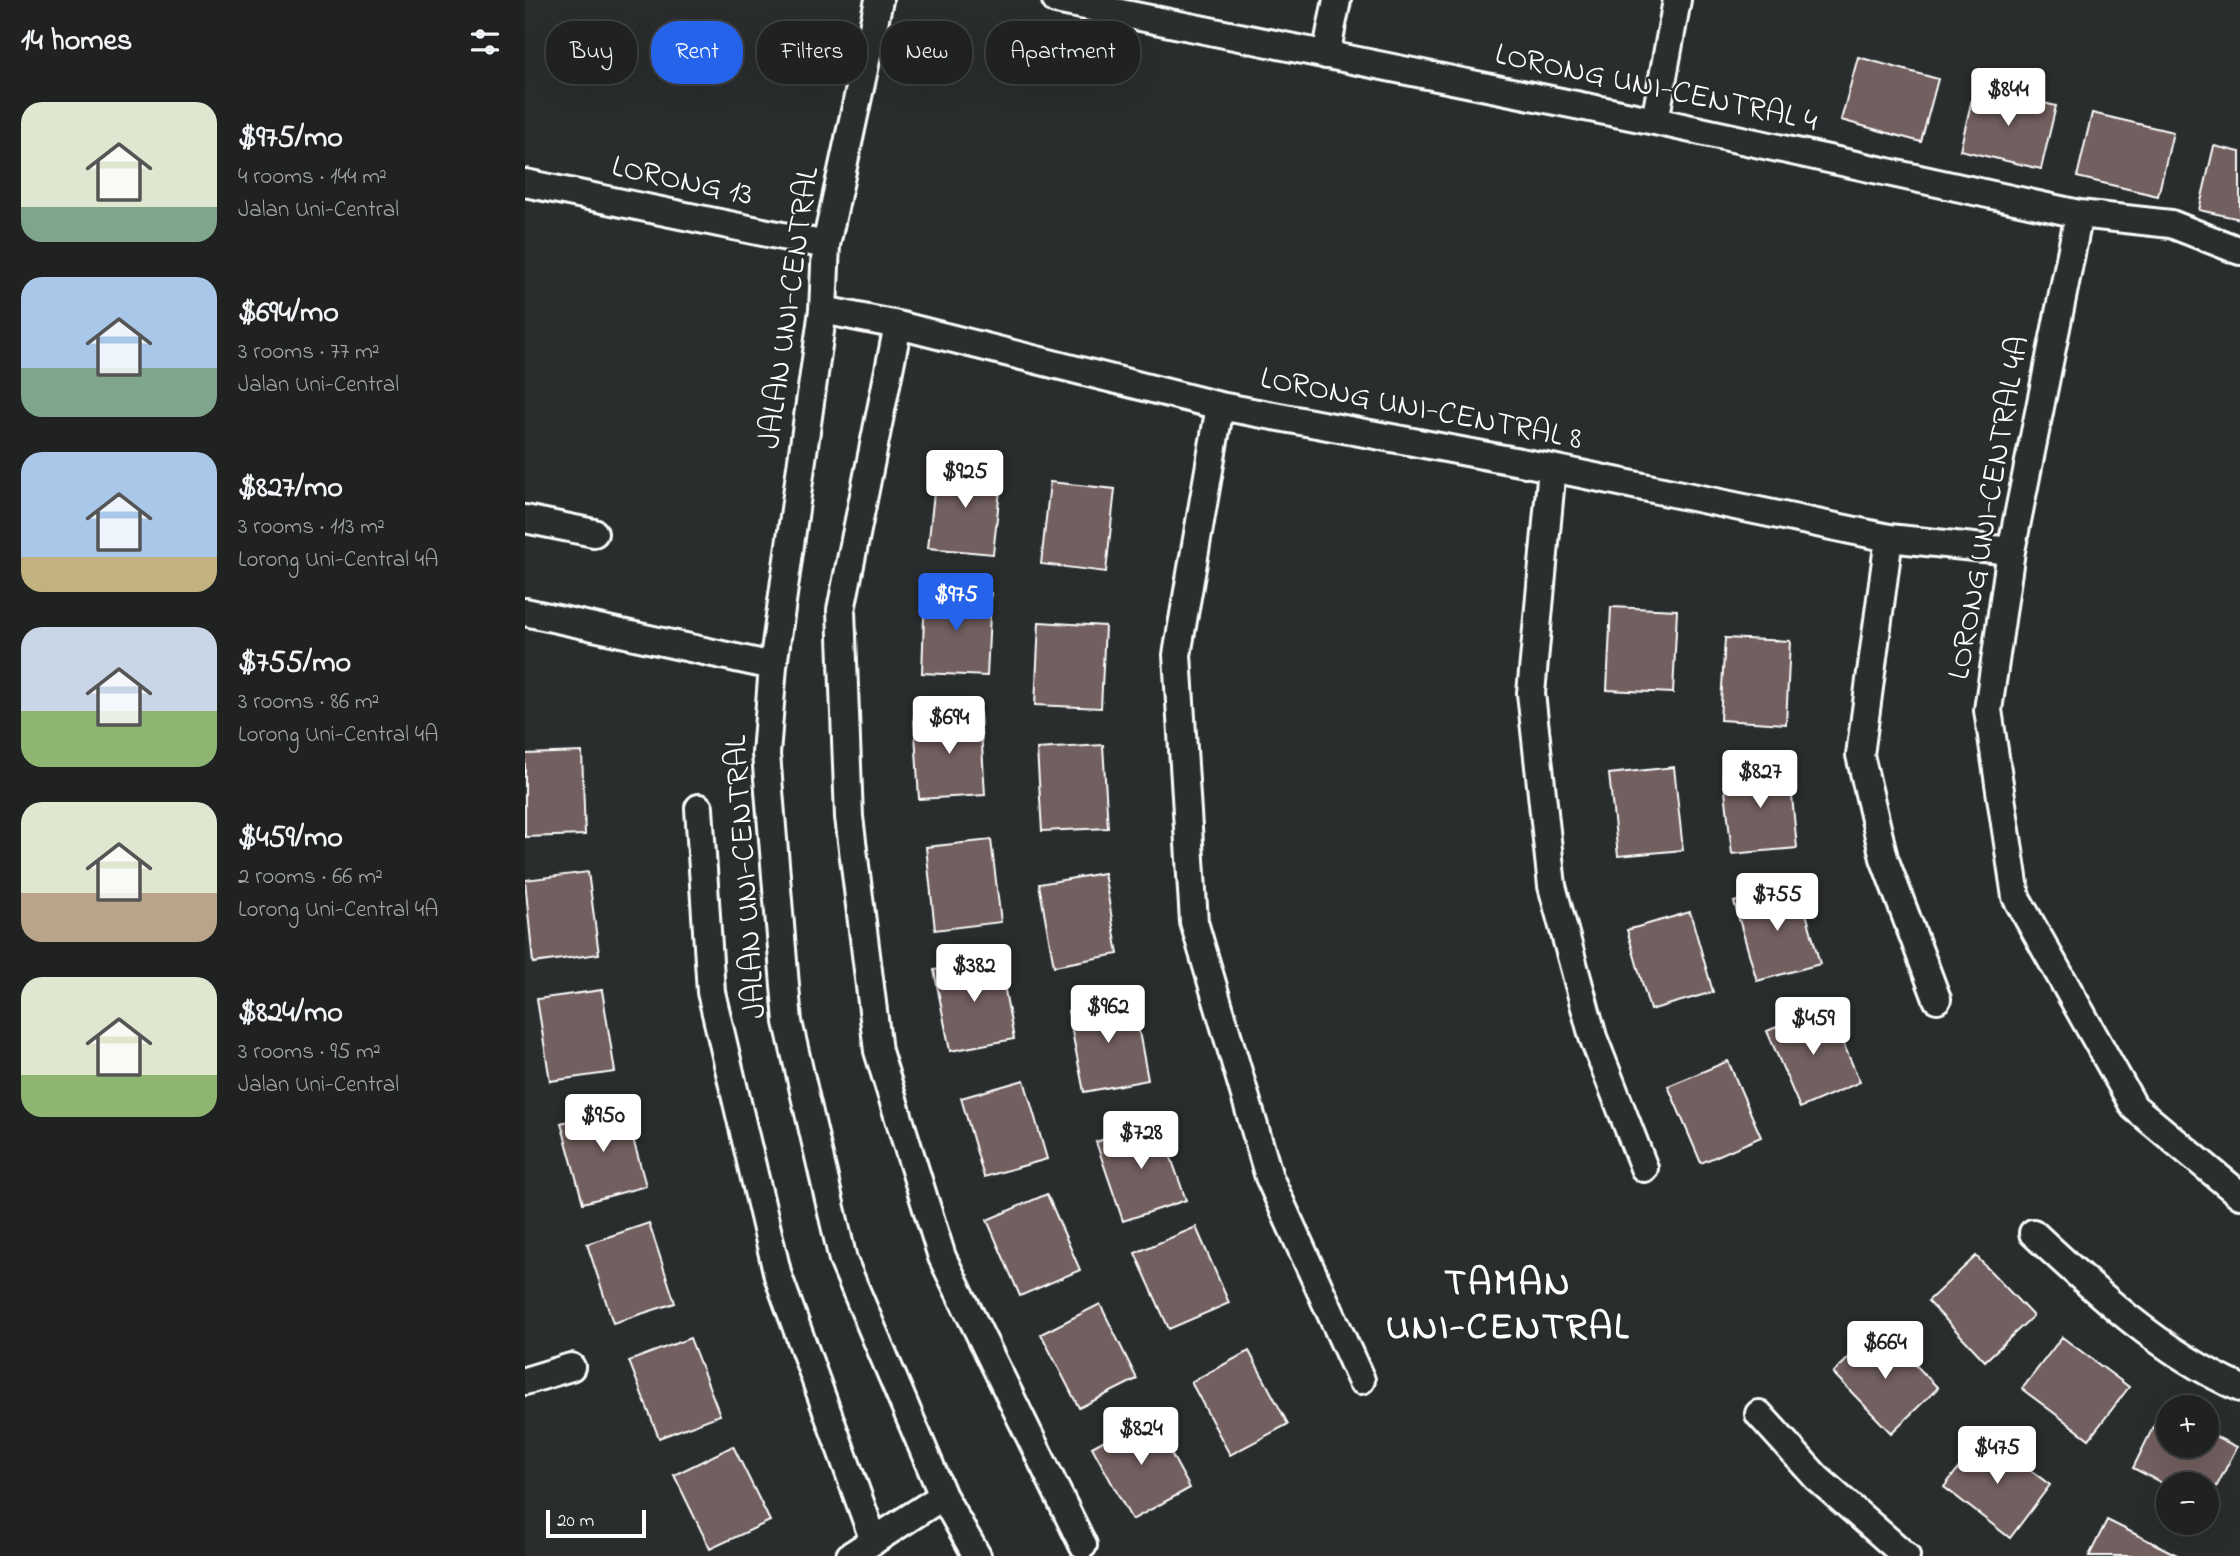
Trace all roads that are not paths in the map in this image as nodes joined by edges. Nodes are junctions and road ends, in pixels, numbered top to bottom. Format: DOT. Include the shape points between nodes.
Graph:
graph roads {
  1 [pos="879,0"];
  2 [pos="1056,0"];
  3 [pos="1337,0"];
  4 [pos="1677,0"];
  5 [pos="1326,55"];
  6 [pos="1655,121"];
  7 [pos="525,183"];
  8 [pos="2079,214"];
  9 [pos="826,246"];
  10 [pos="2240,251"];
  11 [pos="823,310"];
  12 [pos="898,325"];
  13 [pos="1220,406"];
  14 [pos="1552,468"];
  15 [pos="525,519"];
  16 [pos="594,533"];
  17 [pos="1889,538"];
  18 [pos="2011,551"];
  19 [pos="525,612"];
  20 [pos="773,666"];
  21 [pos="699,808"];
  22 [pos="1937,999"];
  23 [pos="1644,1168"];
  24 [pos="2240,1195"];
  25 [pos="2033,1233"];
  26 [pos="571,1367"];
  27 [pos="1361,1380"];
  28 [pos="525,1381"];
  29 [pos="2240,1388"];
  30 [pos="1759,1414"];
  31 [pos="943,1496"];
  32 [pos="874,1541"];
  33 [pos="1083,1545"];
  34 [pos="851,1556"];
  35 [pos="977,1556"];
  36 [pos="1906,1556"];
  1 -- 9 [label="street, JALAN UNI-CENTRAL"];
  2 -- 5 [label="street, LORONG UNI-CENTRAL 4"];
  3 -- 5 [label="street"];
  4 -- 6 [label="street"];
  5 -- 6 [label="street, LORONG UNI-CENTRAL 4"];
  6 -- 8 [label="street, LORONG UNI-CENTRAL 4"];
  7 -- 9 [label="street, LORONG 13"];
  8 -- 10 [label="street, LORONG UNI-CENTRAL 4" via="2171,224"];
  8 -- 18 [label="street, LORONG UNI-CENTRAL 4A"];
  9 -- 11 [label="street, JALAN UNI-CENTRAL"];
  11 -- 12 [label="street, LORONG UNI-CENTRAL 8"];
  11 -- 20 [label="street, JALAN UNI-CENTRAL"];
  12 -- 13 [label="street, LORONG UNI-CENTRAL 8"];
  12 -- 33 [label="street" via="841,610 849,817 878,1051 942,1257"];
  13 -- 14 [label="street, LORONG UNI-CENTRAL 8"];
  13 -- 27 [label="street" via="1177,655 1194,922 1269,1177"];
  14 -- 17 [label="street, LORONG UNI-CENTRAL 8"];
  14 -- 23 [label="street" via="1531,693 1552,886 1593,1037"];
  15 -- 16 [label="street"];
  17 -- 18 [label="street, LORONG UNI-CENTRAL 8"];
  17 -- 22 [label="street" via="1860,755 1884,859"];
  18 -- 24 [label="street, LORONG UNI-CENTRAL 4A" via="1988,710 2016,897 2134,1107"];
  19 -- 20 [label="street"];
  20 -- 31 [label="street, JALAN UNI-CENTRAL" via="766,754 788,1022 843,1260"];
  21 -- 32 [label="street" via="711,992 778,1276"];
  25 -- 29 [label="street" via="2114,1309 2210,1374"];
  26 -- 28 [label="street"];
  30 -- 36 [label="street" via="1817,1478"];
  31 -- 32 [label="street"];
  31 -- 35 [label="street, JALAN UNI-CENTRAL"];
  32 -- 34 [label="street"];
}
